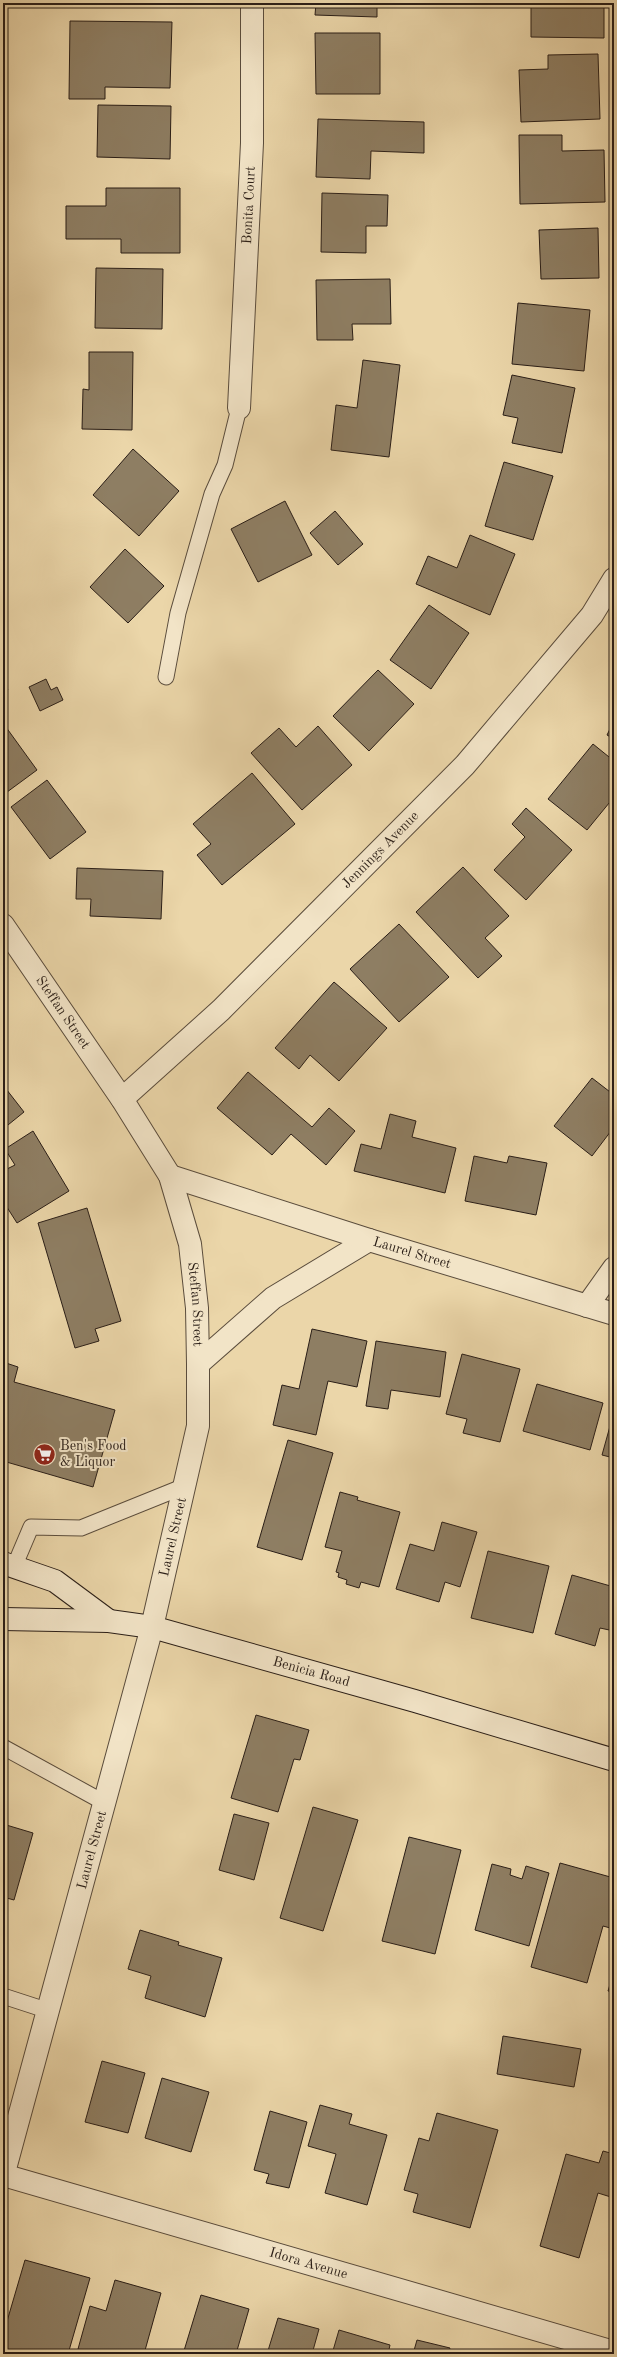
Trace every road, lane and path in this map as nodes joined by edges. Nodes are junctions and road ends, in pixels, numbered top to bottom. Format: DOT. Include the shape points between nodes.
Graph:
graph roads {
  1 [pos="252,3"];
  2 [pos="239,408"];
  3 [pos="614,579"];
  4 [pos="166,677"];
  5 [pos="3,926"];
  6 [pos="122,1099"];
  7 [pos="170,1176"];
  8 [pos="369,1240"];
  9 [pos="614,1268"];
  10 [pos="587,1306"];
  11 [pos="614,1314"];
  12 [pos="198,1364"];
  13 [pos="185,1486"];
  14 [pos="8,1565"];
  15 [pos="3,1620"];
  16 [pos="109,1621"];
  17 [pos="152,1627"];
  18 [pos="3,1747"];
  19 [pos="614,1760"];
  20 [pos="105,1803"];
  21 [pos="3,1996"];
  22 [pos="49,2011"];
  23 [pos="3,2175"];
  24 [pos="614,2352"];
  1 -- 2 [label="street, Bonita Court" via="252,143"];
  2 -- 4 [label="lane" via="225,465 212,494 178,613"];
  3 -- 6 [label="street, Jennings Avenue" via="592,615 465,765 221,1010"];
  5 -- 6 [label="street, Steffan Street"];
  6 -- 7 [label="street, Steffan Street"];
  7 -- 8 [label="street"];
  7 -- 12 [label="street, Steffan Street" via="190,1244 198,1308"];
  8 -- 10 [label="street, Laurel Street"];
  8 -- 12 [label="street, Laurel Street" via="273,1298"];
  9 -- 10 [label="street"];
  10 -- 11 [label="street"];
  12 -- 13 [label="street, Laurel Street" via="198,1426"];
  13 -- 14 [label="lane" via="81,1528 31,1527"];
  13 -- 17 [label="street, Laurel Street"];
  14 -- 16 [label="street" via="55,1582"];
  15 -- 16 [label="street, Benicia Road"];
  16 -- 17 [label="street, Benicia Road"];
  17 -- 19 [label="street, Benicia Road" via="392,1694"];
  17 -- 20 [label="street, Laurel Street"];
  18 -- 20 [label="lane"];
  20 -- 22 [label="street, Laurel Street"];
  21 -- 22 [label="lane"];
  22 -- 23 [label="street, Laurel Street"];
  23 -- 24 [label="street, Idora Avenue"];
}
